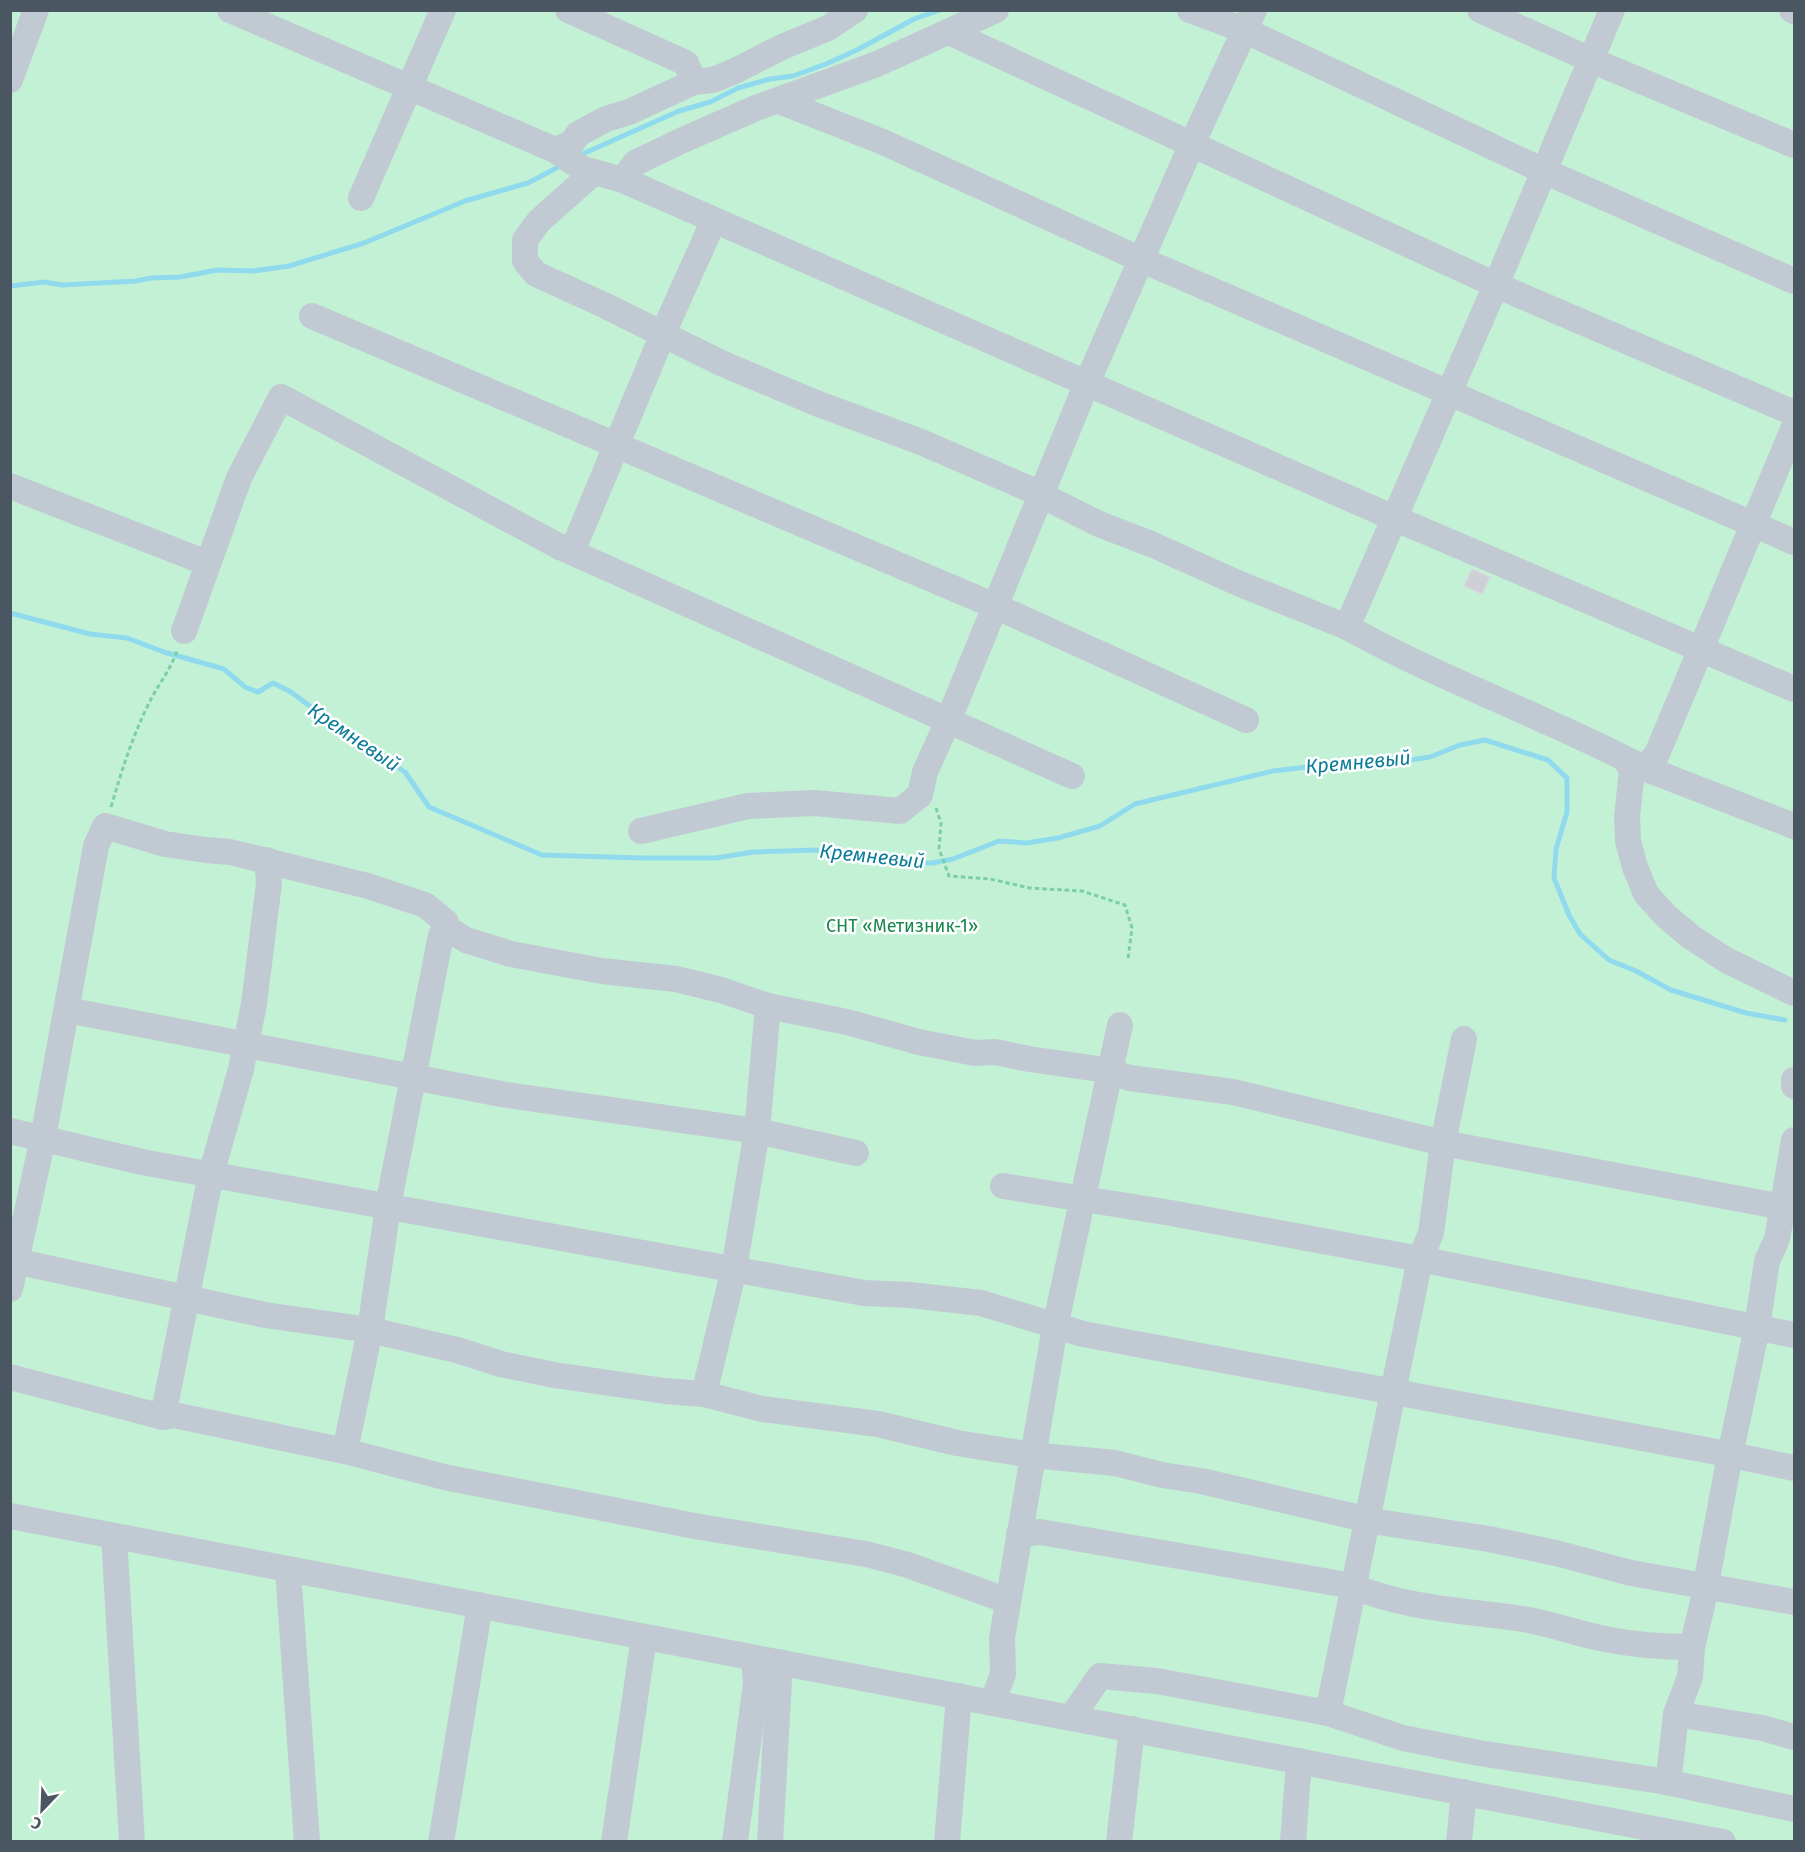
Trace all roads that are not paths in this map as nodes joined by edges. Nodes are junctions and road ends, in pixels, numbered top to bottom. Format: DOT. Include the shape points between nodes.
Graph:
graph roads {
  1 [pos="36,10"];
  2 [pos="230,10"];
  3 [pos="443,10"];
  4 [pos="568,10"];
  5 [pos="855,10"];
  6 [pos="996,10"];
  7 [pos="1190,10"];
  8 [pos="1480,10"];
  9 [pos="1612,10"];
  10 [pos="1249,20"];
  11 [pos="949,32"];
  12 [pos="1591,60"];
  13 [pos="10,80"];
  14 [pos="694,82"];
  15 [pos="410,87"];
  16 [pos="779,100"];
  17 [pos="1794,145"];
  18 [pos="1191,146"];
  19 [pos="555,150"];
  20 [pos="589,170"];
  21 [pos="1544,171"];
  22 [pos="623,180"];
  23 [pos="361,198"];
  24 [pos="714,220"];
  25 [pos="1142,260"];
  26 [pos="1794,281"];
  27 [pos="1496,285"];
  28 [pos="312,316"];
  29 [pos="663,334"];
  30 [pos="1087,383"];
  31 [pos="1447,393"];
  32 [pos="1794,413"];
  33 [pos="1794,427"];
  34 [pos="616,446"];
  35 [pos="10,486"];
  36 [pos="1040,495"];
  37 [pos="1394,518"];
  38 [pos="1752,524"];
  39 [pos="1794,542"];
  40 [pos="560,547"];
  41 [pos="207,563"];
  42 [pos="995,606"];
  43 [pos="1347,627"];
  44 [pos="184,631"];
  45 [pos="1702,650"];
  46 [pos="1794,689"];
  47 [pos="1246,720"];
  48 [pos="948,721"];
  49 [pos="1634,763"];
  50 [pos="1072,776"];
  51 [pos="1794,826"];
  52 [pos="641,831"];
  53 [pos="267,860"];
  54 [pos="447,922"];
  55 [pos="1794,993"];
  56 [pos="768,1005"];
  57 [pos="67,1010"];
  58 [pos="1120,1025"];
  59 [pos="1464,1039"];
  60 [pos="246,1045"];
  61 [pos="1109,1071"];
  62 [pos="414,1077"];
  63 [pos="1794,1080"];
  64 [pos="1794,1086"];
  65 [pos="10,1131"];
  66 [pos="757,1131"];
  67 [pos="43,1138"];
  68 [pos="1794,1140"];
  69 [pos="1443,1143"];
  70 [pos="856,1153"];
  71 [pos="211,1174"];
  72 [pos="1003,1186"];
  73 [pos="1082,1199"];
  74 [pos="388,1206"];
  75 [pos="1788,1209"];
  76 [pos="1420,1259"];
  77 [pos="13,1261"];
  78 [pos="734,1269"];
  79 [pos="10,1289"];
  80 [pos="186,1299"];
  81 [pos="1055,1327"];
  82 [pos="1757,1328"];
  83 [pos="370,1330"];
  84 [pos="1794,1335"];
  85 [pos="10,1377"];
  86 [pos="1394,1392"];
  87 [pos="704,1394"];
  88 [pos="163,1417"];
  89 [pos="345,1451"];
  90 [pos="1032,1455"];
  91 [pos="1730,1455"];
  92 [pos="1794,1468"];
  93 [pos="10,1516"];
  94 [pos="1368,1519"];
  95 [pos="1019,1534"];
  96 [pos="114,1536"];
  97 [pos="288,1569"];
  98 [pos="1353,1586"];
  99 [pos="1706,1586"];
  100 [pos="1008,1601"];
  101 [pos="1794,1602"];
  102 [pos="480,1605"];
  103 [pos="644,1636"];
  104 [pos="1692,1647"];
  105 [pos="754,1658"];
  106 [pos="780,1662"];
  107 [pos="959,1696"];
  108 [pos="992,1702"];
  109 [pos="1328,1713"];
  110 [pos="1676,1714"];
  111 [pos="1071,1718"];
  112 [pos="1132,1729"];
  113 [pos="1794,1737"];
  114 [pos="1299,1761"];
  115 [pos="1661,1780"];
  116 [pos="1464,1792"];
  117 [pos="1794,1809"];
  118 [pos="1635,1833"];
  119 [pos="132,1842"];
  120 [pos="307,1842"];
  121 [pos="441,1842"];
  122 [pos="615,1842"];
  123 [pos="735,1842"];
  124 [pos="770,1842"];
  125 [pos="947,1842"];
  126 [pos="1119,1842"];
  127 [pos="1293,1842"];
  128 [pos="1459,1842"];
  129 [pos="1724,1842"];
  1 -- 13 [label="lane"];
  2 -- 15 [label="lane"];
  3 -- 15 [label="lane"];
  4 -- 14 [label="lane" via="686,63"];
  5 -- 14 [label="lane" via="828,28 737,70 713,80"];
  6 -- 11 [label="lane"];
  7 -- 10 [label="lane"];
  8 -- 12 [label="lane"];
  9 -- 12 [label="lane"];
  10 -- 18 [label="lane"];
  10 -- 21 [label="lane"];
  11 -- 16 [label="lane"];
  11 -- 18 [label="lane"];
  12 -- 17 [label="lane"];
  12 -- 21 [label="lane"];
  14 -- 19 [label="lane" via="606,119"];
  15 -- 19 [label="lane"];
  15 -- 23 [label="lane"];
  16 -- 22 [label="lane" via="634,163"];
  16 -- 25 [label="lane" via="883,142"];
  18 -- 25 [label="lane"];
  18 -- 27 [label="lane"];
  19 -- 20 [label="lane"];
  20 -- 22 [label="lane"];
  20 -- 29 [label="lane" via="539,220 525,240 525,261 536,274"];
  21 -- 26 [label="lane"];
  21 -- 27 [label="lane"];
  22 -- 24 [label="lane"];
  24 -- 29 [label="lane"];
  24 -- 30 [label="lane"];
  25 -- 30 [label="lane"];
  25 -- 31 [label="lane"];
  27 -- 31 [label="lane"];
  27 -- 32 [label="lane"];
  28 -- 34 [label="lane"];
  29 -- 34 [label="lane"];
  29 -- 36 [label="lane" via="721,363 921,442"];
  30 -- 36 [label="lane"];
  30 -- 37 [label="lane"];
  31 -- 37 [label="lane"];
  31 -- 38 [label="lane"];
  33 -- 38 [label="lane"];
  34 -- 40 [label="lane" via="574,547"];
  34 -- 42 [label="lane"];
  35 -- 41 [label="lane"];
  36 -- 42 [label="lane"];
  36 -- 43 [label="lane" via="1099,524"];
  37 -- 43 [label="lane"];
  37 -- 45 [label="lane"];
  38 -- 39 [label="lane"];
  38 -- 45 [label="lane"];
  40 -- 41 [label="lane" via="281,397 239,478"];
  40 -- 48 [label="lane"];
  41 -- 44 [label="lane"];
  42 -- 47 [label="lane"];
  42 -- 48 [label="lane"];
  43 -- 49 [label="lane"];
  45 -- 46 [label="lane"];
  45 -- 49 [label="lane" via="1657,754"];
  48 -- 50 [label="lane"];
  48 -- 52 [label="lane" via="925,772 920,795 900,811 815,803 748,806"];
  49 -- 51 [label="lane"];
  49 -- 55 [label="lane" via="1628,841 1646,894 1700,943"];
  53 -- 54 [label="lane" via="368,885 425,905"];
  53 -- 57 [label="lane" via="165,844 105,826 96,846"];
  53 -- 60 [label="lane" via="269,883"];
  56 -- 61 [label="lane" via="975,1053 995,1052"];
  56 -- 62 [label="lane" via="676,979 602,971 511,954 453,932 441,935"];
  56 -- 66 [label="lane"];
  57 -- 60 [label="lane"];
  57 -- 67 [label="lane"];
  58 -- 61 [label="lane"];
  59 -- 69 [label="lane"];
  60 -- 62 [label="lane"];
  60 -- 71 [label="lane"];
  61 -- 69 [label="lane" via="1130,1078 1233,1092"];
  61 -- 73 [label="lane"];
  62 -- 66 [label="lane" via="501,1094"];
  62 -- 74 [label="lane"];
  63 -- 64 [label="lane"];
  65 -- 67 [label="lane"];
  66 -- 70 [label="lane"];
  66 -- 78 [label="lane"];
  67 -- 71 [label="lane"];
  67 -- 77 [label="lane"];
  68 -- 75 [label="lane"];
  69 -- 75 [label="lane"];
  69 -- 76 [label="lane" via="1431,1233"];
  71 -- 74 [label="lane"];
  71 -- 80 [label="lane"];
  72 -- 73 [label="lane"];
  73 -- 76 [label="lane"];
  73 -- 81 [label="lane"];
  74 -- 78 [label="lane"];
  74 -- 83 [label="lane"];
  75 -- 82 [label="lane" via="1767,1261"];
  76 -- 82 [label="lane"];
  76 -- 86 [label="lane"];
  77 -- 79 [label="lane"];
  77 -- 80 [label="lane"];
  78 -- 81 [label="lane" via="864,1293 981,1304"];
  78 -- 87 [label="lane"];
  80 -- 83 [label="lane"];
  80 -- 88 [label="lane"];
  81 -- 86 [label="lane"];
  81 -- 90 [label="lane"];
  82 -- 84 [label="lane"];
  82 -- 91 [label="lane"];
  83 -- 87 [label="lane" via="554,1375"];
  83 -- 89 [label="lane"];
  85 -- 88 [label="lane"];
  86 -- 91 [label="lane"];
  86 -- 94 [label="lane"];
  87 -- 90 [label="lane" via="762,1409 878,1424 957,1443"];
  88 -- 89 [label="lane" via="174,1415"];
  89 -- 100 [label="lane" via="444,1477 700,1527 866,1554"];
  90 -- 94 [label="lane" via="1115,1463"];
  90 -- 95 [label="lane"];
  91 -- 92 [label="lane"];
  91 -- 99 [label="lane"];
  93 -- 96 [label="lane"];
  94 -- 98 [label="lane"];
  94 -- 99 [label="lane" via="1489,1539 1631,1574"];
  95 -- 98 [label="lane" via="1040,1532"];
  95 -- 100 [label="lane"];
  96 -- 97 [label="lane"];
  96 -- 119 [label="lane"];
  97 -- 102 [label="lane"];
  97 -- 120 [label="lane"];
  98 -- 104 [label="lane" via="1375,1596 1529,1620 1604,1639 1657,1647"];
  98 -- 109 [label="lane"];
  99 -- 101 [label="lane"];
  99 -- 104 [label="lane"];
  100 -- 108 [label="lane" via="1002,1638 1003,1674"];
  102 -- 103 [label="lane"];
  102 -- 121 [label="lane"];
  103 -- 105 [label="lane"];
  103 -- 122 [label="lane"];
  104 -- 110 [label="lane" via="1690,1677"];
  105 -- 106 [label="lane"];
  105 -- 123 [label="lane" via="756,1683"];
  106 -- 107 [label="lane"];
  106 -- 124 [label="lane"];
  107 -- 108 [label="lane"];
  107 -- 125 [label="lane"];
  108 -- 111 [label="lane"];
  109 -- 111 [label="lane" via="1156,1681 1100,1676"];
  109 -- 115 [label="lane" via="1403,1738 1587,1771"];
  110 -- 113 [label="lane"];
  110 -- 115 [label="lane" via="1669,1776"];
  111 -- 112 [label="lane"];
  112 -- 114 [label="lane"];
  112 -- 126 [label="lane"];
  114 -- 116 [label="lane"];
  114 -- 127 [label="lane"];
  115 -- 117 [label="lane"];
  116 -- 118 [label="lane"];
  116 -- 128 [label="lane"];
  118 -- 129 [label="lane"];
}
